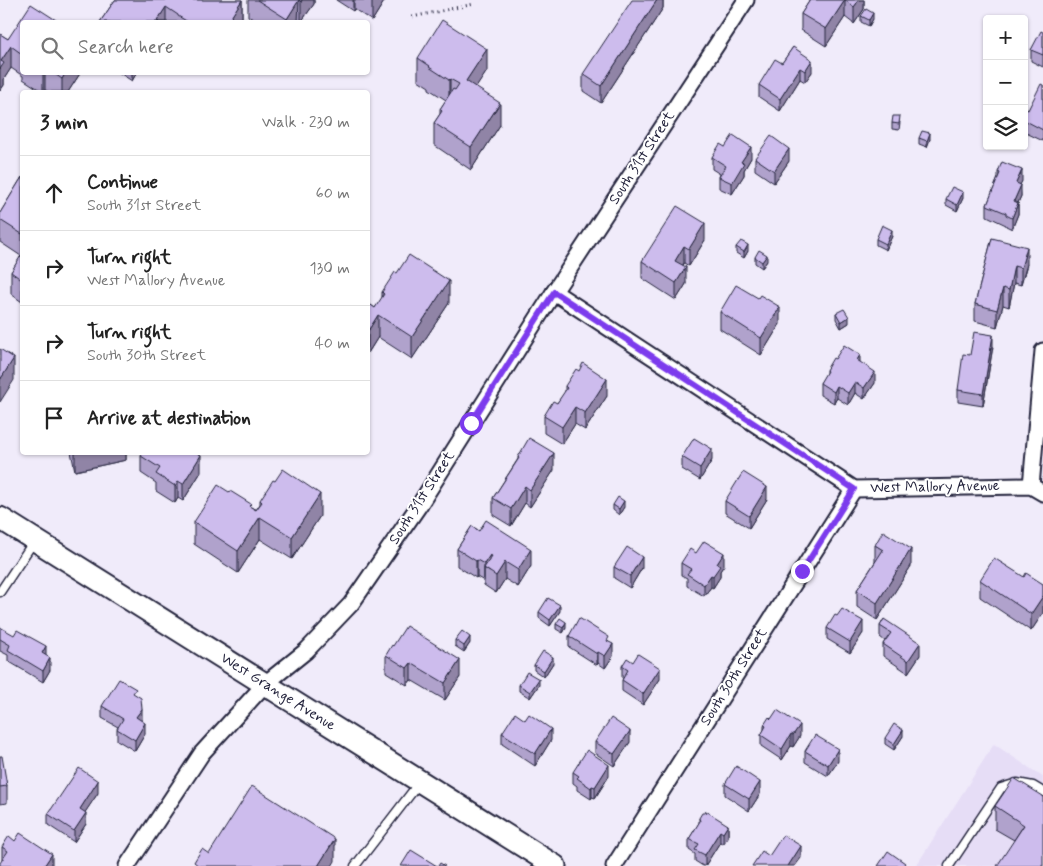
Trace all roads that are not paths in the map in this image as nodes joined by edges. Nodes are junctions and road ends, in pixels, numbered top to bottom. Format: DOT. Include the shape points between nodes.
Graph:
graph roads {
  1 [pos="746,0"];
  2 [pos="554,292"];
  3 [pos="1043,351"];
  4 [pos="854,489"];
  5 [pos="1037,489"];
  6 [pos="0,518"];
  7 [pos="35,540"];
  8 [pos="0,592"];
  9 [pos="265,684"];
  10 [pos="421,782"];
  11 [pos="1043,792"];
  12 [pos="128,866"];
  13 [pos="355,866"];
  14 [pos="555,866"];
  15 [pos="614,866"];
  16 [pos="949,866"];
  1 -- 2 [label="street, South 31st Street"];
  2 -- 4 [label="street, West Mallory Avenue"];
  2 -- 9 [label="street, South 31st Street" via="420,504 351,604 306,651"];
  3 -- 5 [label="street"];
  4 -- 5 [label="street, West Mallory Avenue"];
  4 -- 15 [label="street, South 30th Street"];
  6 -- 7 [label="street, West Grange Avenue"];
  7 -- 8 [label="lane"];
  7 -- 9 [label="street, West Grange Avenue"];
  9 -- 10 [label="street, West Grange Avenue"];
  9 -- 12 [label="street, South 31st Street" via="202,753"];
  10 -- 13 [label="lane"];
  10 -- 14 [label="street, West Grange Avenue"];
  11 -- 16 [label="lane" via="1033,786 1017,784 1001,788"];
}
